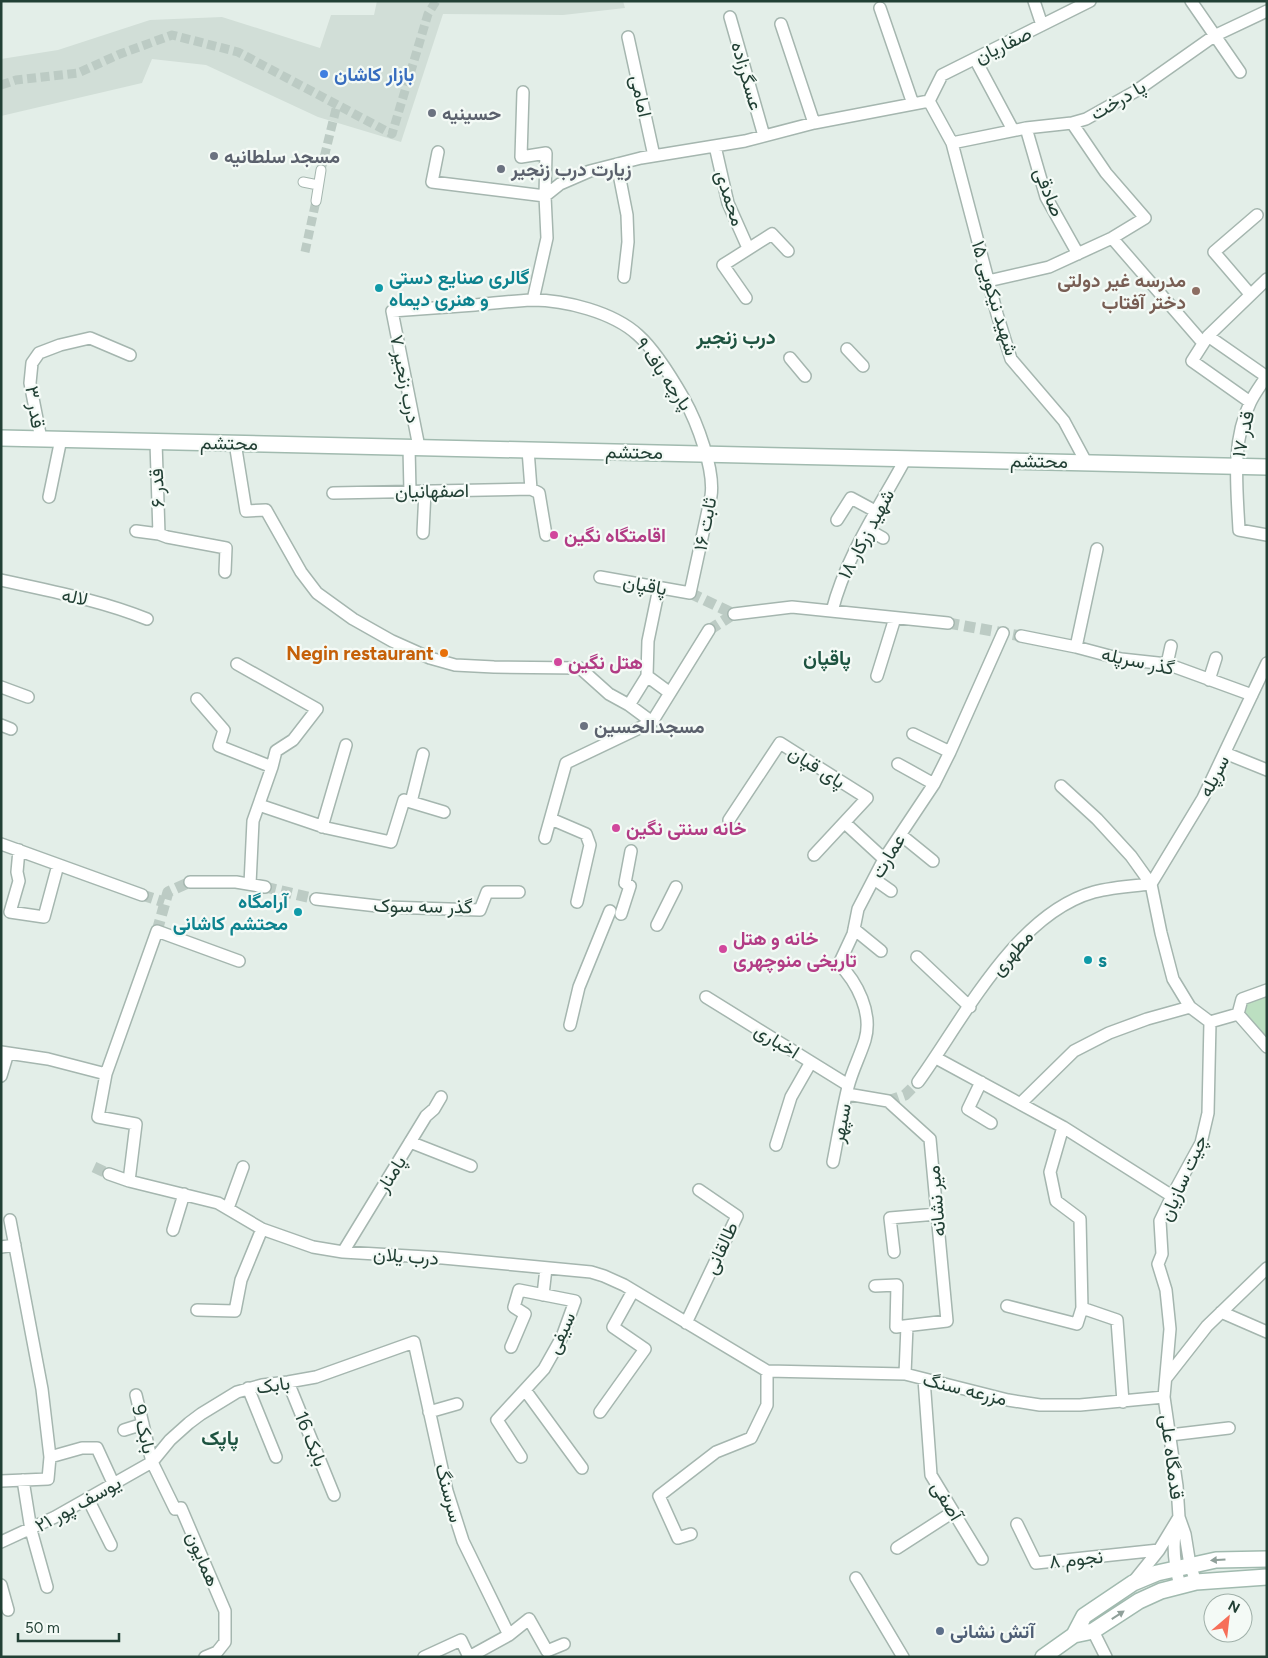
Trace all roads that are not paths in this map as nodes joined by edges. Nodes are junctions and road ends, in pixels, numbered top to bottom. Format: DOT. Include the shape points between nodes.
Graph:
graph roads {
  1 [pos="1034,1"];
  2 [pos="1090,1"];
  3 [pos="1191,1"];
  4 [pos="880,8"];
  5 [pos="1266,12"];
  6 [pos="730,16"];
  7 [pos="781,24"];
  8 [pos="1042,26"];
  9 [pos="1214,36"];
  10 [pos="628,37"];
  11 [pos="974,59"];
  12 [pos="1240,72"];
  13 [pos="523,92"];
  14 [pos="929,102"];
  15 [pos="913,104"];
  16 [pos="814,123"];
  17 [pos="1072,123"];
  18 [pos="1026,128"];
  19 [pos="1013,130"];
  20 [pos="764,136"];
  21 [pos="952,143"];
  22 [pos="716,146"];
  23 [pos="438,152"];
  24 [pos="654,156"];
  25 [pos="617,164"];
  26 [pos="321,170"];
  27 [pos="303,182"];
  28 [pos="318,185"];
  29 [pos="545,196"];
  30 [pos="316,201"];
  31 [pos="1257,216"];
  32 [pos="1112,238"];
  33 [pos="748,248"];
  34 [pos="788,251"];
  35 [pos="1078,254"];
  36 [pos="624,277"];
  37 [pos="1267,279"];
  38 [pos="988,281"];
  39 [pos="1250,294"];
  40 [pos="746,298"];
  41 [pos="533,300"];
  42 [pos="392,312"];
  43 [pos="1206,340"];
  44 [pos="847,349"];
  45 [pos="130,355"];
  46 [pos="790,358"];
  47 [pos="863,366"];
  48 [pos="805,376"];
  49 [pos="1267,377"];
  50 [pos="1250,402"];
  51 [pos="1,438"];
  52 [pos="41,439"];
  53 [pos="61,439"];
  54 [pos="156,442"];
  55 [pos="235,443"];
  56 [pos="414,447"];
  57 [pos="528,450"];
  58 [pos="705,454"];
  59 [pos="906,458"];
  60 [pos="1086,462"];
  61 [pos="1236,466"];
  62 [pos="1267,466"];
  63 [pos="530,489"];
  64 [pos="425,491"];
  65 [pos="410,492"];
  66 [pos="333,493"];
  67 [pos="49,497"];
  68 [pos="877,512"];
  69 [pos="837,520"];
  70 [pos="867,529"];
  71 [pos="136,530"];
  72 [pos="423,533"];
  73 [pos="159,534"];
  74 [pos="546,535"];
  75 [pos="1267,535"];
  76 [pos="883,538"];
  77 [pos="1097,549"];
  78 [pos="225,572"];
  79 [pos="600,578"];
  80 [pos="1,580"];
  81 [pos="659,588"];
  82 [pos="690,593"];
  83 [pos="832,611"];
  84 [pos="734,614"];
  85 [pos="895,618"];
  86 [pos="147,619"];
  87 [pos="948,623"];
  88 [pos="708,630"];
  89 [pos="1003,632"];
  90 [pos="1021,636"];
  91 [pos="1171,646"];
  92 [pos="1076,647"];
  93 [pos="1216,658"];
  94 [pos="1267,663"];
  95 [pos="237,664"];
  96 [pos="1166,664"];
  97 [pos="647,676"];
  98 [pos="877,676"];
  99 [pos="1209,680"];
  100 [pos="1,687"];
  101 [pos="1259,690"];
  102 [pos="670,693"];
  103 [pos="28,697"];
  104 [pos="197,699"];
  105 [pos="629,705"];
  106 [pos="652,722"];
  107 [pos="913,734"];
  108 [pos="346,745"];
  109 [pos="950,752"];
  110 [pos="1225,753"];
  111 [pos="423,754"];
  112 [pos="898,764"];
  113 [pos="272,767"];
  114 [pos="1267,770"];
  115 [pos="934,784"];
  116 [pos="1061,786"];
  117 [pos="411,802"];
  118 [pos="259,805"];
  119 [pos="444,812"];
  120 [pos="551,818"];
  121 [pos="729,820"];
  122 [pos="845,822"];
  123 [pos="322,826"];
  124 [pos="901,834"];
  125 [pos="545,838"];
  126 [pos="1,844"];
  127 [pos="19,850"];
  128 [pos="631,851"];
  129 [pos="814,856"];
  130 [pos="884,859"];
  131 [pos="933,861"];
  132 [pos="58,865"];
  133 [pos="874,879"];
  134 [pos="190,882"];
  135 [pos="250,884"];
  136 [pos="1151,884"];
  137 [pos="265,887"];
  138 [pos="676,887"];
  139 [pos="891,891"];
  140 [pos="519,892"];
  141 [pos="142,895"];
  142 [pos="316,899"];
  143 [pos="576,902"];
  144 [pos="657,925"];
  145 [pos="854,929"];
  146 [pos="881,951"];
  147 [pos="917,957"];
  148 [pos="239,961"];
  149 [pos="1267,990"];
  150 [pos="706,997"];
  151 [pos="970,1006"];
  152 [pos="1190,1007"];
  153 [pos="1238,1014"];
  154 [pos="1210,1022"];
  155 [pos="570,1025"];
  156 [pos="1267,1047"];
  157 [pos="5,1052"];
  158 [pos="936,1058"];
  159 [pos="811,1062"];
  160 [pos="106,1074"];
  161 [pos="1,1076"];
  162 [pos="918,1082"];
  163 [pos="981,1082"];
  164 [pos="847,1090"];
  165 [pos="441,1097"];
  166 [pos="1021,1103"];
  167 [pos="991,1123"];
  168 [pos="1063,1127"];
  169 [pos="410,1142"];
  170 [pos="776,1145"];
  171 [pos="833,1162"];
  172 [pos="471,1166"];
  173 [pos="243,1167"];
  174 [pos="109,1174"];
  175 [pos="129,1182"];
  176 [pos="699,1190"];
  177 [pos="184,1194"];
  178 [pos="1172,1196"];
  179 [pos="228,1208"];
  180 [pos="937,1214"];
  181 [pos="10,1220"];
  182 [pos="262,1229"];
  183 [pos="173,1230"];
  184 [pos="15,1245"];
  185 [pos="1,1247"];
  186 [pos="343,1252"];
  187 [pos="894,1252"];
  188 [pos="546,1268"];
  189 [pos="1267,1268"];
  190 [pos="875,1286"];
  191 [pos="633,1291"];
  192 [pos="543,1294"];
  193 [pos="1007,1306"];
  194 [pos="1082,1308"];
  195 [pos="196,1310"];
  196 [pos="1221,1312"];
  197 [pos="686,1322"];
  198 [pos="901,1326"];
  199 [pos="1267,1332"];
  200 [pos="414,1342"];
  201 [pos="510,1347"];
  202 [pos="767,1371"];
  203 [pos="905,1374"];
  204 [pos="1167,1377"];
  205 [pos="924,1379"];
  206 [pos="288,1382"];
  207 [pos="248,1388"];
  208 [pos="525,1390"];
  209 [pos="136,1395"];
  210 [pos="1164,1397"];
  211 [pos="1123,1402"];
  212 [pos="457,1404"];
  213 [pos="429,1412"];
  214 [pos="600,1412"];
  215 [pos="143,1424"];
  216 [pos="1229,1428"];
  217 [pos="124,1430"];
  218 [pos="1170,1435"];
  219 [pos="50,1457"];
  220 [pos="276,1457"];
  221 [pos="521,1458"];
  222 [pos="152,1462"];
  223 [pos="582,1468"];
  224 [pos="23,1480"];
  225 [pos="1,1481"];
  226 [pos="114,1485"];
  227 [pos="334,1495"];
  228 [pos="88,1499"];
  229 [pos="953,1512"];
  230 [pos="1179,1517"];
  231 [pos="1017,1524"];
  232 [pos="30,1530"];
  233 [pos="691,1534"];
  234 [pos="1,1542"];
  235 [pos="111,1545"];
  236 [pos="897,1548"];
  237 [pos="1159,1550"];
  238 [pos="982,1559"];
  239 [pos="1267,1560"];
  240 [pos="1183,1566"];
  241 [pos="1267,1577"];
  242 [pos="856,1578"];
  243 [pos="1196,1582"];
  244 [pos="1133,1583"];
  245 [pos="1,1585"];
  246 [pos="1180,1586"];
  247 [pos="47,1587"];
  248 [pos="8,1610"];
  249 [pos="1093,1631"];
  250 [pos="509,1635"];
  251 [pos="1074,1635"];
  252 [pos="564,1644"];
  253 [pos="205,1657"];
  254 [pos="424,1657"];
  255 [pos="469,1657"];
  256 [pos="903,1657"];
  257 [pos="1042,1657"];
  258 [pos="1106,1657"];
  1 -- 8 [label="street"];
  2 -- 8 [label="street, صفاریان"];
  3 -- 9 [label="street"];
  4 -- 15 [label="street"];
  5 -- 9 [label="street, پا درخت"];
  6 -- 20 [label="street, عسگرزاده"];
  7 -- 16 [label="street"];
  8 -- 11 [label="street, صفاریان"];
  9 -- 12 [label="street"];
  9 -- 17 [label="street, پا درخت" via="1136,91 1086,119"];
  10 -- 24 [label="street, امامی"];
  11 -- 14 [label="street, صفاریان" via="942,75"];
  11 -- 19 [label="street"];
  13 -- 29 [label="street" via="521,157 546,153"];
  14 -- 15 [label="street"];
  14 -- 21 [label="street, شهید نیکویی ۱۵"];
  15 -- 16 [label="street"];
  16 -- 20 [label="street"];
  17 -- 18 [label="street, پا درخت"];
  17 -- 32 [label="street" via="1106,173 1144,218"];
  18 -- 19 [label="street, پا درخت"];
  18 -- 35 [label="street, صادقی" via="1046,196"];
  19 -- 21 [label="street, پا درخت"];
  20 -- 22 [label="street"];
  21 -- 38 [label="street, شهید نیکویی ۱۵"];
  22 -- 24 [label="street"];
  22 -- 33 [label="street, محمدی" via="728,204"];
  23 -- 29 [label="street" via="432,182"];
  24 -- 25 [label="street"];
  25 -- 29 [label="street" via="560,184"];
  25 -- 36 [label="street" via="626,207 628,242"];
  26 -- 28 [label="street"];
  27 -- 28 [label="street"];
  28 -- 30 [label="street"];
  29 -- 41 [label="street" via="547,238"];
  31 -- 39 [label="street" via="1214,252"];
  32 -- 35 [label="street"];
  32 -- 43 [label="street"];
  33 -- 34 [label="street" via="772,234"];
  33 -- 40 [label="street" via="723,265"];
  35 -- 38 [label="street" via="1049,267"];
  37 -- 39 [label="street"];
  38 -- 60 [label="street, شهید نیکویی ۱۵" via="1010,359 1064,421"];
  39 -- 43 [label="street"];
  41 -- 42 [label="street, پارچه باف ۹"];
  41 -- 58 [label="street, پارچه باف ۹" via="574,305 599,313 637,334 680,391 699,428"];
  42 -- 56 [label="street, درب زنجیر ۷"];
  43 -- 49 [label="street"];
  43 -- 50 [label="street" via="1192,361"];
  44 -- 47 [label="street"];
  45 -- 52 [label="street, قدر ۳" via="90,338 39,353 32,363 30,383"];
  46 -- 48 [label="street"];
  49 -- 50 [label="street, قدر ۱۷"];
  50 -- 61 [label="street, قدر ۱۷" via="1240,436"];
  51 -- 52 [label="main road, محتشم"];
  52 -- 53 [label="main road, محتشم"];
  53 -- 54 [label="main road, محتشم"];
  53 -- 67 [label="street"];
  54 -- 55 [label="main road, محتشم"];
  54 -- 73 [label="street, قدر ۶"];
  55 -- 56 [label="main road, محتشم"];
  55 -- 105 [label="street" via="246,512 266,510 300,572 311,587 332,605 377,634 430,658 455,665 580,668 609,694"];
  56 -- 57 [label="main road, محتشم"];
  56 -- 65 [label="street, درب زنجیر ۷"];
  57 -- 58 [label="main road, محتشم"];
  57 -- 63 [label="street"];
  58 -- 59 [label="main road, محتشم"];
  58 -- 82 [label="street, ثابت ۱۶" via="712,490"];
  59 -- 60 [label="main road, محتشم"];
  59 -- 68 [label="street, شهید زرکار ۱۸"];
  60 -- 61 [label="main road, محتشم"];
  61 -- 62 [label="main road, محتشم"];
  61 -- 75 [label="street, قدر ۱۷" via="1239,530"];
  63 -- 64 [label="street, اصفهانیان"];
  63 -- 74 [label="street" via="539,493"];
  64 -- 65 [label="street, اصفهانیان"];
  64 -- 72 [label="street"];
  65 -- 66 [label="street, اصفهانیان"];
  68 -- 69 [label="street" via="850,498"];
  68 -- 70 [label="street, شهید زرکار ۱۸"];
  70 -- 76 [label="street"];
  70 -- 83 [label="street, شهید زرکار ۱۸" via="843,574"];
  71 -- 73 [label="street"];
  73 -- 78 [label="street" via="226,548"];
  77 -- 92 [label="street"];
  79 -- 81 [label="street, پاقپان"];
  80 -- 86 [label="street, لاله" via="97,601"];
  81 -- 82 [label="street, پاقپان"];
  81 -- 97 [label="street" via="648,641"];
  83 -- 84 [label="street" via="792,607"];
  83 -- 85 [label="street"];
  85 -- 87 [label="street"];
  85 -- 98 [label="street"];
  88 -- 102 [label="street"];
  89 -- 109 [label="street, عمارت"];
  90 -- 92 [label="street, گذر سرپله"];
  91 -- 96 [label="street"];
  92 -- 96 [label="street, گذر سرپله" via="1121,659"];
  93 -- 99 [label="street"];
  94 -- 101 [label="street, سرپله"];
  95 -- 113 [label="street" via="317,708 293,740 276,751"];
  96 -- 99 [label="street, گذر سرپله"];
  97 -- 102 [label="street"];
  97 -- 105 [label="street"];
  99 -- 101 [label="street, گذر سرپله"];
  100 -- 103 [label="street"];
  101 -- 110 [label="street, سرپله"];
  102 -- 106 [label="street"];
  104 -- 113 [label="street" via="224,730 219,746"];
  105 -- 106 [label="street"];
  106 -- 120 [label="street" via="566,763"];
  107 -- 109 [label="street"];
  108 -- 123 [label="street"];
  109 -- 115 [label="street, عمارت"];
  110 -- 114 [label="street"];
  110 -- 136 [label="street, سرپله" via="1203,798"];
  111 -- 117 [label="street"];
  112 -- 115 [label="street"];
  113 -- 118 [label="street"];
  115 -- 124 [label="street, عمارت"];
  116 -- 136 [label="street" via="1131,856"];
  117 -- 119 [label="street"];
  117 -- 123 [label="street" via="404,800 391,842"];
  118 -- 123 [label="street"];
  118 -- 135 [label="street" via="253,821"];
  120 -- 125 [label="street"];
  120 -- 143 [label="street" via="586,834 590,840"];
  121 -- 122 [label="street, پای قپان" via="780,743 867,798"];
  122 -- 129 [label="street, پای قپان"];
  122 -- 130 [label="street"];
  124 -- 130 [label="street, عمارت"];
  124 -- 131 [label="street"];
  126 -- 127 [label="street"];
  127 -- 132 [label="street"];
  127 -- 132 [label="street" via="19,881 10,912 44,917"];
  128 -- 155 [label="street" via="625,883 630,886 578,987"];
  130 -- 133 [label="street, عمارت"];
  132 -- 141 [label="street"];
  133 -- 139 [label="street"];
  133 -- 145 [label="street, عمارت" via="858,909"];
  134 -- 135 [label="street"];
  135 -- 137 [label="street"];
  136 -- 151 [label="street, مطهری" via="1093,892 1059,908 1011,950"];
  136 -- 152 [label="street" via="1173,979"];
  138 -- 144 [label="street"];
  140 -- 142 [label="street, گذر سه سوک" via="487,892 480,910 386,907"];
  145 -- 146 [label="street"];
  145 -- 164 [label="street, عمارت" via="839,964 858,988 867,1027"];
  147 -- 151 [label="street"];
  148 -- 160 [label="street" via="157,930"];
  149 -- 153 [label="street" via="1242,999"];
  150 -- 159 [label="street, اخباری"];
  151 -- 158 [label="street, مطهری"];
  152 -- 154 [label="street"];
  152 -- 166 [label="street" via="1109,1032 1074,1050"];
  153 -- 154 [label="street"];
  153 -- 156 [label="street"];
  154 -- 178 [label="street, چیت سازیان" via="1208,1113 1201,1143"];
  157 -- 160 [label="street"];
  157 -- 161 [label="street"];
  158 -- 162 [label="street, مطهری"];
  158 -- 163 [label="street"];
  159 -- 164 [label="street, اخباری"];
  159 -- 170 [label="street" via="791,1097"];
  160 -- 175 [label="street" via="98,1117 136,1124"];
  163 -- 166 [label="street"];
  163 -- 167 [label="street" via="968,1109"];
  164 -- 171 [label="street, سپهر"];
  164 -- 180 [label="street, میر نشانه" via="888,1101 930,1139"];
  165 -- 169 [label="street, پامنار"];
  166 -- 168 [label="street"];
  168 -- 178 [label="street"];
  168 -- 194 [label="street" via="1050,1172 1056,1201 1080,1219"];
  169 -- 172 [label="street"];
  169 -- 186 [label="street, پامنار"];
  173 -- 179 [label="street"];
  174 -- 175 [label="street, درب یلان"];
  175 -- 177 [label="street, درب یلان"];
  176 -- 197 [label="street, طالقانی" via="737,1216"];
  177 -- 179 [label="street, درب یلان"];
  177 -- 183 [label="street"];
  178 -- 204 [label="street, چیت سازیان" via="1160,1221 1162,1254 1158,1264 1166,1290 1170,1329"];
  179 -- 182 [label="street, درب یلان"];
  180 -- 187 [label="street" via="890,1218"];
  180 -- 198 [label="street, میر نشانه" via="947,1321"];
  181 -- 184 [label="street"];
  182 -- 186 [label="street, درب یلان" via="313,1247"];
  182 -- 195 [label="street" via="241,1280 235,1310"];
  184 -- 185 [label="street"];
  184 -- 219 [label="street" via="42,1389"];
  186 -- 188 [label="street, درب یلان"];
  188 -- 191 [label="street, درب یلان" via="590,1272"];
  188 -- 192 [label="street, سیفی"];
  189 -- 196 [label="street"];
  190 -- 198 [label="street" via="897,1285"];
  191 -- 197 [label="street, درب یلان"];
  191 -- 214 [label="street" via="613,1327 645,1349"];
  192 -- 201 [label="street, سیفی" via="520,1290 514,1307 525,1314"];
  192 -- 208 [label="street, سیفی" via="575,1301 562,1337 544,1369"];
  193 -- 194 [label="street" via="1076,1324"];
  194 -- 211 [label="street" via="1118,1320"];
  196 -- 199 [label="street"];
  196 -- 204 [label="street"];
  197 -- 202 [label="street, درب یلان"];
  198 -- 203 [label="street"];
  200 -- 206 [label="street, بابک" via="316,1377"];
  200 -- 213 [label="street, سرسنگ"];
  202 -- 203 [label="street, مزرعه سنگ"];
  202 -- 233 [label="street" via="767,1405 751,1438 716,1452 659,1496 678,1538"];
  203 -- 205 [label="street, مزرعه سنگ"];
  204 -- 210 [label="street, چیت سازیان"];
  205 -- 211 [label="street, مزرعه سنگ" via="1024,1403 1080,1405"];
  205 -- 229 [label="street, آصفی" via="931,1475"];
  206 -- 207 [label="street, بابک"];
  206 -- 227 [label="street, بابک 16"];
  207 -- 220 [label="street"];
  207 -- 222 [label="street, بابک" via="201,1414 170,1440"];
  208 -- 221 [label="street, سیفی" via="497,1420"];
  208 -- 223 [label="street"];
  209 -- 215 [label="street, بابک 9"];
  210 -- 211 [label="street, مزرعه سنگ"];
  210 -- 218 [label="street, قدمگاه علی"];
  212 -- 213 [label="street"];
  213 -- 250 [label="street, سرسنگ" via="462,1541"];
  215 -- 217 [label="street"];
  215 -- 222 [label="street, بابک 9"];
  216 -- 218 [label="street"];
  218 -- 230 [label="street, قدمگاه علی"];
  219 -- 224 [label="street" via="48,1479"];
  219 -- 226 [label="street" via="82,1448 97,1448"];
  222 -- 226 [label="street, یوسف پور ۲۱"];
  222 -- 253 [label="street, همایون" via="175,1509 181,1508 225,1611 225,1642 217,1652"];
  224 -- 225 [label="street"];
  224 -- 232 [label="street"];
  226 -- 228 [label="street, یوسف پور ۲۱"];
  228 -- 232 [label="street, یوسف پور ۲۱"];
  228 -- 235 [label="street"];
  229 -- 236 [label="street"];
  229 -- 238 [label="street, آصفی"];
  230 -- 237 [label="street"];
  230 -- 240 [label="street, قدمگاه علی" via="1185,1534"];
  231 -- 237 [label="street, نجوم ۸" via="1036,1563"];
  232 -- 234 [label="street, یوسف پور ۲۱"];
  232 -- 247 [label="street"];
  237 -- 244 [label="street"];
  239 -- 240 [label="main road, one-way" via="1216,1560"];
  240 -- 243 [label="street"];
  240 -- 244 [label="main road"];
  240 -- 246 [label="street"];
  241 -- 243 [label="main road"];
  242 -- 256 [label="street"];
  243 -- 246 [label="main road"];
  244 -- 251 [label="main road" via="1084,1616"];
  245 -- 248 [label="street"];
  249 -- 246 [label="main road, one-way" via="1139,1601"];
  249 -- 251 [label="main road"];
  249 -- 258 [label="street"];
  250 -- 252 [label="street" via="530,1620 547,1651"];
  250 -- 255 [label="street"];
  251 -- 257 [label="main road"];
  254 -- 255 [label="street" via="461,1640"];
}
